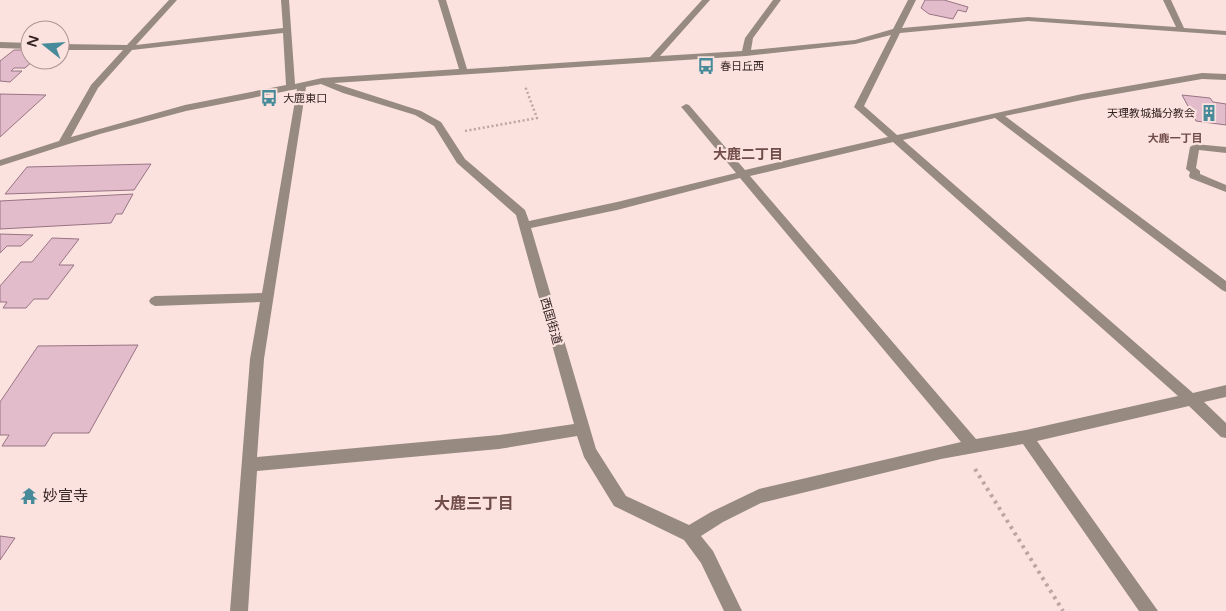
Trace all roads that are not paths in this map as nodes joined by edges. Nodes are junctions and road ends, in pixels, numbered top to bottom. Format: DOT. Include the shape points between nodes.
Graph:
graph roads {
  1 [pos="174,0"];
  2 [pos="285,0"];
  3 [pos="442,0"];
  4 [pos="706,0"];
  5 [pos="777,0"];
  6 [pos="912,0"];
  7 [pos="1167,0"];
  8 [pos="287,30"];
  9 [pos="1181,30"];
  10 [pos="896,31"];
  11 [pos="1226,33"];
  12 [pos="0,45"];
  13 [pos="20,46"];
  14 [pos="70,46"];
  15 [pos="129,48"];
  16 [pos="746,53"];
  17 [pos="652,60"];
  18 [pos="464,72"];
  19 [pos="1226,76"];
  20 [pos="322,81"];
  21 [pos="296,85"];
  22 [pos="686,107"];
  23 [pos="997,115"];
  24 [pos="896,140"];
  25 [pos="63,142"];
  26 [pos="1226,150"];
  27 [pos="0,163"];
  28 [pos="744,174"];
  29 [pos="1226,189"];
  30 [pos="524,226"];
  31 [pos="1226,287"];
  32 [pos="268,297"];
  33 [pos="155,301"];
  34 [pos="1226,391"];
  35 [pos="1191,398"];
  36 [pos="581,428"];
  37 [pos="1226,432"];
  38 [pos="1026,437"];
  39 [pos="968,448"];
  40 [pos="249,465"];
  41 [pos="690,534"];
  42 [pos="239,611"];
  43 [pos="733,611"];
  44 [pos="1149,611"];
  1 -- 15 [label="street"];
  2 -- 8 [label="street"];
  3 -- 18 [label="street"];
  4 -- 17 [label="street"];
  5 -- 16 [label="street" via="749,38"];
  6 -- 10 [label="street"];
  7 -- 9 [label="street"];
  8 -- 15 [label="street"];
  8 -- 21 [label="street"];
  9 -- 10 [label="street" via="1028,19"];
  9 -- 11 [label="street"];
  10 -- 16 [label="street" via="855,42"];
  10 -- 24 [label="street" via="859,107"];
  12 -- 13 [label="street"];
  14 -- 15 [label="street"];
  15 -- 25 [label="street" via="94,87"];
  16 -- 17 [label="street"];
  17 -- 18 [label="street"];
  18 -- 20 [label="street"];
  19 -- 23 [label="street" via="1202,76"];
  20 -- 21 [label="street"];
  20 -- 30 [label="street, 西国街道" via="418,113 438,124 461,161 521,213"];
  21 -- 25 [label="street" via="185,108"];
  21 -- 32 [label="street"];
  22 -- 28 [label="street"];
  23 -- 24 [label="street"];
  23 -- 31 [label="street"];
  24 -- 28 [label="street"];
  24 -- 35 [label="street"];
  25 -- 27 [label="street"];
  26 -- 29 [label="street" via="1195,147 1191,169 1196,170 1194,176"];
  28 -- 30 [label="street"];
  28 -- 39 [label="street"];
  30 -- 36 [label="street, 西国街道"];
  32 -- 33 [label="street"];
  32 -- 40 [label="street" via="257,360"];
  34 -- 35 [label="street"];
  35 -- 37 [label="street"];
  35 -- 38 [label="street"];
  36 -- 40 [label="street" via="499,442"];
  36 -- 41 [label="street, 西国街道" via="589,452 620,501"];
  38 -- 39 [label="street"];
  38 -- 44 [label="street"];
  39 -- 41 [label="street" via="759,496"];
  40 -- 42 [label="street"];
  41 -- 43 [label="street, 西国街道" via="707,557"];
}
